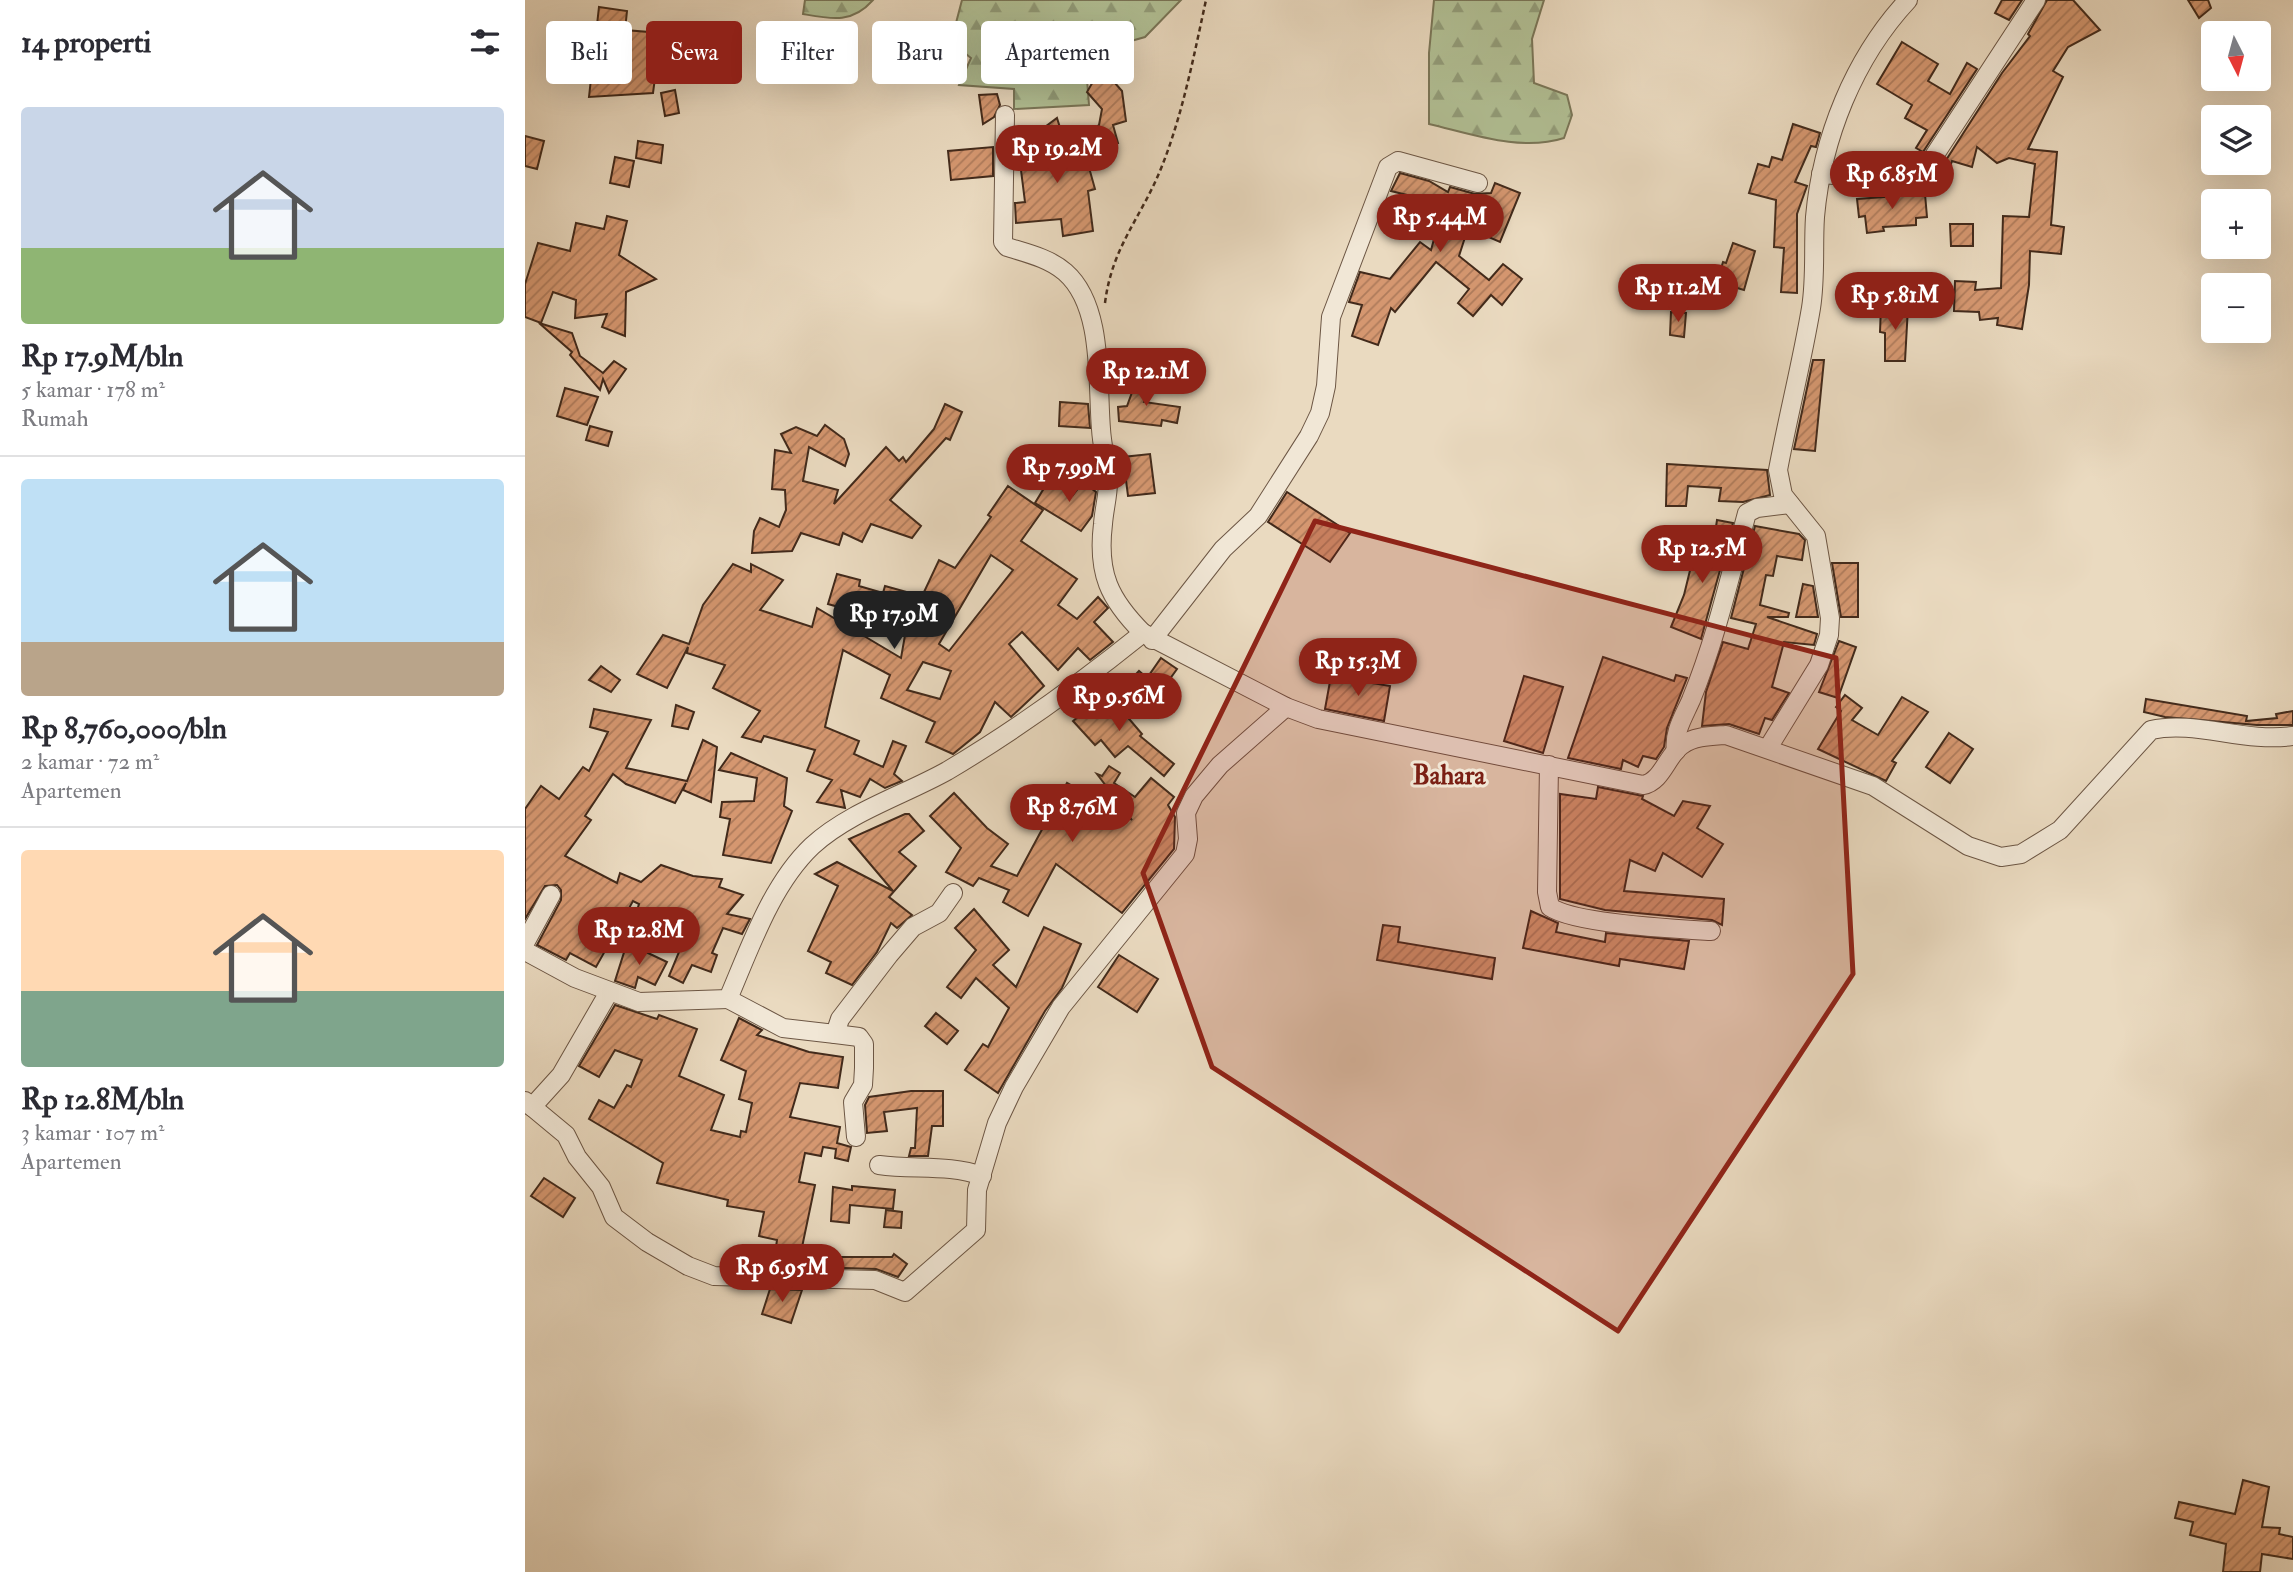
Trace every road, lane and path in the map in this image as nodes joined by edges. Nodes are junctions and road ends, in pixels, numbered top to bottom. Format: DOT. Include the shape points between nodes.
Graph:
graph roads {
  1 [pos="1206,0"];
  2 [pos="1908,0"];
  3 [pos="2036,0"];
  4 [pos="1005,115"];
  5 [pos="1821,174"];
  6 [pos="1478,183"];
  7 [pos="1104,313"];
  8 [pos="1790,504"];
  9 [pos="1148,637"];
  10 [pos="1286,707"];
  11 [pos="2293,736"];
  12 [pos="1768,748"];
  13 [pos="1676,751"];
  14 [pos="1549,765"];
  15 [pos="953,893"];
  16 [pos="551,895"];
  17 [pos="1711,931"];
  18 [pos="525,943"];
  19 [pos="525,951"];
  20 [pos="609,992"];
  21 [pos="728,999"];
  22 [pos="835,1034"];
  23 [pos="528,1104"];
  24 [pos="856,1137"];
  25 [pos="879,1165"];
  26 [pos="982,1176"];
  1 -- 7 [label="path" via="1163,164 1115,256"];
  2 -- 5 [label="street" via="1865,58 1844,98"];
  3 -- 5 [label="street" via="1917,183 1874,187 1848,176"];
  4 -- 9 [label="street" via="1003,242 1063,270 1076,284 1090,317 1108,482 1103,570 1113,598"];
  5 -- 8 [label="street" via="1811,308 1778,470 1783,495"];
  6 -- 9 [label="street" via="1398,161 1388,167 1331,317 1326,386 1309,436 1258,516 1223,549"];
  8 -- 12 [label="street" via="1816,536 1828,594 1829,635 1819,665"];
  8 -- 13 [label="street" via="1747,513 1701,675 1677,733"];
  9 -- 10 [label="street"];
  9 -- 21 [label="street" via="1012,730 906,794 835,829 813,846 782,887"];
  10 -- 14 [label="street" via="1325,721"];
  10 -- 26 [label="street" via="1220,765 1188,805 1185,854 1061,1007 1000,1115"];
  11 -- 12 [label="street" via="2239,737 2167,727 2151,730 2060,830 2021,854 2001,857 1968,846 1873,786"];
  12 -- 13 [label="street" via="1726,735 1693,740"];
  13 -- 14 [label="street" via="1648,785"];
  14 -- 17 [label="street" via="1550,907 1562,913 1640,925"];
  15 -- 22 [label="street" via="939,913 913,928 889,955 840,1020"];
  16 -- 18 [label="street"];
  19 -- 20 [label="street"];
  20 -- 21 [label="street" via="643,1002"];
  20 -- 23 [label="street" via="559,1077"];
  21 -- 22 [label="street" via="783,1028"];
  22 -- 24 [label="street" via="864,1042 863,1083 853,1103"];
  23 -- 26 [label="street" via="566,1135 601,1187 614,1217 665,1254 711,1276 853,1278 875,1280 904,1293 974,1233"];
  25 -- 26 [label="street" via="953,1169"];
}
